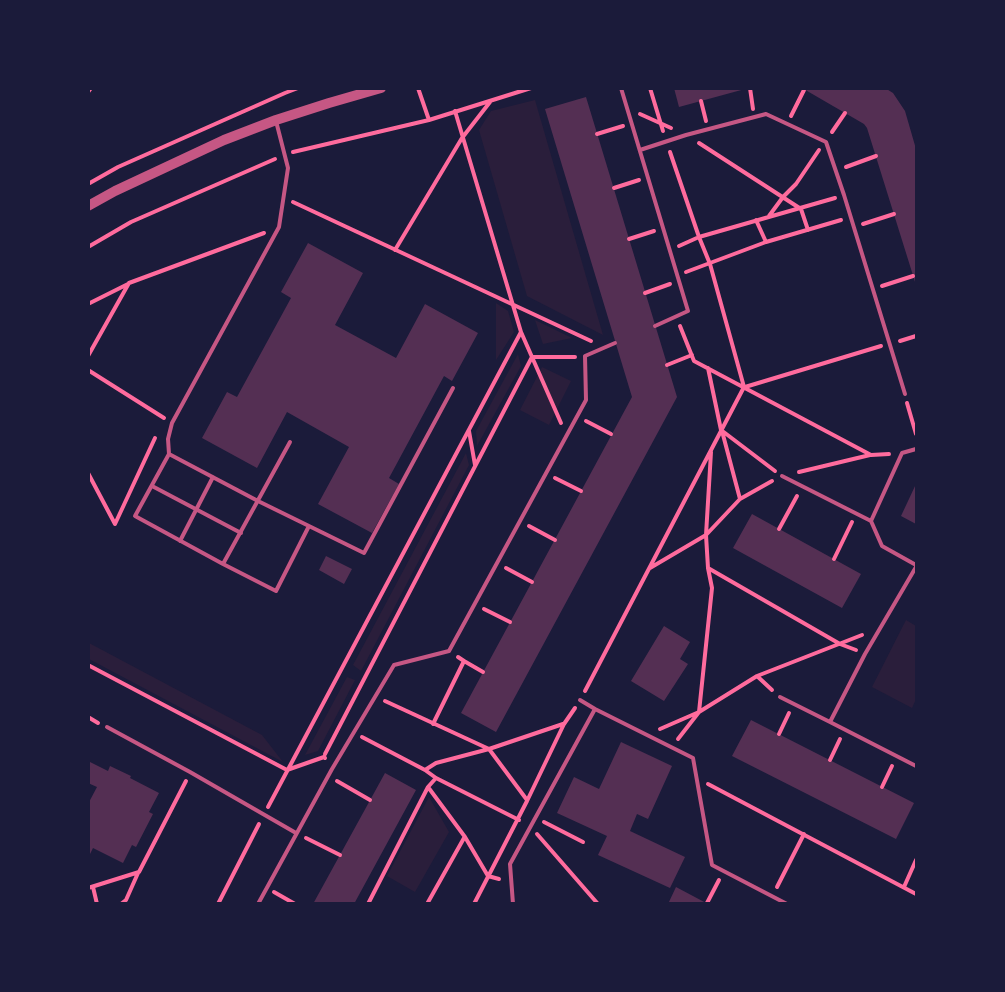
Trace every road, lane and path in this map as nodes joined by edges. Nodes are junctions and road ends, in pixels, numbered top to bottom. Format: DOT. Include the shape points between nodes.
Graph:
graph roads {
  1 [pos="298,88"];
  2 [pos="381,88"];
  3 [pos="418,88"];
  4 [pos="531,88"];
  5 [pos="621,88"];
  6 [pos="650,88"];
  7 [pos="750,88"];
  8 [pos="804,90"];
  9 [pos="490,101"];
  10 [pos="701,101"];
  11 [pos="627,110"];
  12 [pos="455,111"];
  13 [pos="845,113"];
  14 [pos="754,117"];
  15 [pos="276,120"];
  16 [pos="429,120"];
  17 [pos="660,122"];
  18 [pos="632,123"];
  19 [pos="787,124"];
  20 [pos="708,130"];
  21 [pos="597,134"];
  22 [pos="686,135"];
  23 [pos="462,138"];
  24 [pos="666,142"];
  25 [pos="826,142"];
  26 [pos="640,150"];
  27 [pos="285,154"];
  28 [pos="876,156"];
  29 [pos="836,171"];
  30 [pos="648,177"];
  31 [pos="88,184"];
  32 [pos="614,188"];
  33 [pos="844,195"];
  34 [pos="783,197"];
  35 [pos="284,198"];
  36 [pos="88,206"];
  37 [pos="801,209"];
  38 [pos="894,214"];
  39 [pos="768,217"];
  40 [pos="850,217"];
  41 [pos="756,220"];
  42 [pos="279,227"];
  43 [pos="663,227"];
  44 [pos="853,227"];
  45 [pos="808,230"];
  46 [pos="699,237"];
  47 [pos="629,239"];
  48 [pos="766,242"];
  49 [pos="88,247"];
  50 [pos="670,249"];
  51 [pos="395,250"];
  52 [pos="710,264"];
  53 [pos="913,276"];
  54 [pos="678,278"];
  55 [pos="129,283"];
  56 [pos="872,289"];
  57 [pos="645,292"];
  58 [pos="88,304"];
  59 [pos="513,305"];
  60 [pos="676,317"];
  61 [pos="655,326"];
  62 [pos="521,332"];
  63 [pos="916,336"];
  64 [pos="615,343"];
  65 [pos="889,344"];
  66 [pos="605,348"];
  67 [pos="692,355"];
  68 [pos="88,356"];
  69 [pos="585,356"];
  70 [pos="532,357"];
  71 [pos="667,365"];
  72 [pos="708,368"];
  73 [pos="88,370"];
  74 [pos="744,387"];
  75 [pos="453,388"];
  76 [pos="905,394"];
  77 [pos="577,416"];
  78 [pos="172,423"];
  79 [pos="721,430"];
  80 [pos="469,432"];
  81 [pos="916,434"];
  82 [pos="567,435"];
  83 [pos="611,435"];
  84 [pos="168,439"];
  85 [pos="290,442"];
  86 [pos="711,449"];
  87 [pos="916,450"];
  88 [pos="902,453"];
  89 [pos="168,454"];
  90 [pos="871,455"];
  91 [pos="475,466"];
  92 [pos="88,473"];
  93 [pos="546,473"];
  94 [pos="782,476"];
  95 [pos="213,477"];
  96 [pos="152,486"];
  97 [pos="802,486"];
  98 [pos="581,491"];
  99 [pos="740,499"];
  100 [pos="258,501"];
  101 [pos="197,510"];
  102 [pos="856,513"];
  103 [pos="871,520"];
  104 [pos="520,521"];
  105 [pos="309,526"];
  106 [pos="778,529"];
  107 [pos="241,533"];
  108 [pos="706,535"];
  109 [pos="555,540"];
  110 [pos="180,541"];
  111 [pos="834,559"];
  112 [pos="497,562"];
  113 [pos="223,564"];
  114 [pos="916,566"];
  115 [pos="649,568"];
  116 [pos="708,568"];
  117 [pos="532,582"];
  118 [pos="475,604"];
  119 [pos="510,622"];
  120 [pos="880,628"];
  121 [pos="840,644"];
  122 [pos="449,651"];
  123 [pos="865,654"];
  124 [pos="464,661"];
  125 [pos="88,665"];
  126 [pos="483,672"];
  127 [pos="757,676"];
  128 [pos="374,696"];
  129 [pos="780,697"];
  130 [pos="580,700"];
  131 [pos="794,704"];
  132 [pos="595,709"];
  133 [pos="699,712"];
  134 [pos="830,722"];
  135 [pos="433,724"];
  136 [pos="564,724"];
  137 [pos="107,727"];
  138 [pos="844,729"];
  139 [pos="354,733"];
  140 [pos="779,734"];
  141 [pos="647,735"];
  142 [pos="672,747"];
  143 [pos="489,749"];
  144 [pos="324,756"];
  145 [pos="897,756"];
  146 [pos="830,760"];
  147 [pos="916,766"];
  148 [pos="332,769"];
  149 [pos="287,770"];
  150 [pos="425,770"];
  151 [pos="190,772"];
  152 [pos="328,776"];
  153 [pos="436,778"];
  154 [pos="697,778"];
  155 [pos="428,787"];
  156 [pos="882,787"];
  157 [pos="370,800"];
  158 [pos="527,801"];
  159 [pos="264,815"];
  160 [pos="536,817"];
  161 [pos="518,819"];
  162 [pos="531,826"];
  163 [pos="296,833"];
  164 [pos="804,834"];
  165 [pos="465,837"];
  166 [pos="583,842"];
  167 [pos="340,855"];
  168 [pos="916,860"];
  169 [pos="723,871"];
  170 [pos="139,872"];
  171 [pos="488,876"];
  172 [pos="511,882"];
  173 [pos="91,887"];
  174 [pos="904,887"];
  175 [pos="266,888"];
  176 [pos="916,894"];
  177 [pos="772,896"];
  178 [pos="96,902"];
  179 [pos="127,902"];
  180 [pos="121,903"];
  181 [pos="218,903"];
  182 [pos="258,903"];
  183 [pos="295,903"];
  184 [pos="368,903"];
  185 [pos="427,903"];
  186 [pos="474,903"];
  187 [pos="513,903"];
  188 [pos="598,903"];
  189 [pos="707,903"];
  190 [pos="787,903"];
  1 -- 31 [label="path"];
  2 -- 15 [label="street"];
  3 -- 16 [label="path"];
  4 -- 9 [label="path"];
  5 -- 11 [label="lane"];
  6 -- 17 [label="path"];
  7 -- 14 [label="path"];
  8 -- 19 [label="path"];
  9 -- 12 [label="path"];
  9 -- 23 [label="path"];
  10 -- 20 [label="path"];
  11 -- 17 [label="path"];
  11 -- 18 [label="lane"];
  12 -- 16 [label="path"];
  12 -- 23 [label="path"];
  13 -- 25 [label="path"];
  14 -- 19 [label="lane" via="766,114"];
  14 -- 20 [label="lane"];
  15 -- 27 [label="lane"];
  15 -- 36 [label="street" via="224,140"];
  16 -- 27 [label="path"];
  17 -- 22 [label="path"];
  17 -- 24 [label="path"];
  18 -- 21 [label="path"];
  18 -- 26 [label="lane"];
  19 -- 25 [label="lane"];
  20 -- 22 [label="lane"];
  22 -- 24 [label="lane"];
  22 -- 34 [label="path"];
  23 -- 51 [label="path"];
  23 -- 59 [label="path"];
  24 -- 26 [label="lane"];
  24 -- 46 [label="path"];
  25 -- 29 [label="lane"];
  25 -- 34 [label="path"];
  26 -- 30 [label="lane"];
  27 -- 35 [label="lane" via="288,168"];
  27 -- 49 [label="path" via="131,222"];
  28 -- 29 [label="path"];
  29 -- 33 [label="lane"];
  30 -- 32 [label="path"];
  30 -- 43 [label="lane"];
  33 -- 37 [label="path"];
  33 -- 40 [label="lane"];
  34 -- 37 [label="path"];
  34 -- 39 [label="path"];
  35 -- 42 [label="lane"];
  35 -- 51 [label="path"];
  37 -- 39 [label="path"];
  37 -- 45 [label="path"];
  38 -- 44 [label="path"];
  39 -- 41 [label="path"];
  40 -- 44 [label="lane"];
  40 -- 45 [label="path"];
  41 -- 46 [label="path"];
  41 -- 48 [label="path"];
  42 -- 55 [label="path"];
  42 -- 78 [label="lane"];
  43 -- 47 [label="path"];
  43 -- 50 [label="lane"];
  44 -- 56 [label="lane"];
  45 -- 48 [label="path"];
  46 -- 50 [label="path"];
  46 -- 52 [label="path"];
  48 -- 52 [label="path"];
  50 -- 54 [label="lane"];
  51 -- 59 [label="path"];
  52 -- 54 [label="path"];
  52 -- 74 [label="path"];
  53 -- 56 [label="path"];
  54 -- 57 [label="path"];
  54 -- 60 [label="lane" via="688,311"];
  55 -- 58 [label="path"];
  55 -- 68 [label="path"];
  56 -- 65 [label="lane"];
  59 -- 62 [label="path"];
  59 -- 66 [label="path"];
  60 -- 61 [label="lane"];
  60 -- 67 [label="path"];
  62 -- 70 [label="path"];
  62 -- 80 [label="path"];
  63 -- 65 [label="path"];
  64 -- 66 [label="lane"];
  65 -- 74 [label="path"];
  65 -- 76 [label="lane"];
  66 -- 69 [label="lane"];
  67 -- 71 [label="path"];
  67 -- 72 [label="path" via="694,361"];
  69 -- 70 [label="path"];
  69 -- 77 [label="lane" via="586,400"];
  70 -- 82 [label="path"];
  70 -- 91 [label="path"];
  72 -- 74 [label="path"];
  72 -- 79 [label="path"];
  73 -- 78 [label="path"];
  74 -- 79 [label="path"];
  74 -- 90 [label="path"];
  75 -- 105 [label="lane" via="364,553"];
  76 -- 81 [label="path"];
  77 -- 82 [label="lane"];
  77 -- 83 [label="path"];
  78 -- 84 [label="lane"];
  79 -- 86 [label="path"];
  79 -- 94 [label="path"];
  79 -- 99 [label="path"];
  80 -- 91 [label="path"];
  80 -- 149 [label="path"];
  82 -- 93 [label="lane"];
  84 -- 89 [label="lane"];
  84 -- 92 [label="path" via="155,438 115,524"];
  85 -- 100 [label="lane"];
  86 -- 108 [label="path"];
  86 -- 115 [label="path"];
  87 -- 88 [label="lane"];
  88 -- 90 [label="path"];
  88 -- 103 [label="lane"];
  89 -- 95 [label="lane"];
  89 -- 96 [label="lane"];
  90 -- 94 [label="path"];
  91 -- 144 [label="path"];
  93 -- 98 [label="path"];
  93 -- 104 [label="lane"];
  94 -- 97 [label="lane"];
  94 -- 99 [label="path"];
  95 -- 100 [label="lane"];
  95 -- 101 [label="lane"];
  96 -- 101 [label="lane"];
  96 -- 110 [label="lane" via="135,516"];
  97 -- 102 [label="lane"];
  97 -- 106 [label="path"];
  99 -- 108 [label="path"];
  100 -- 105 [label="lane"];
  100 -- 107 [label="lane"];
  101 -- 107 [label="lane"];
  101 -- 110 [label="lane"];
  102 -- 103 [label="lane"];
  102 -- 111 [label="path"];
  103 -- 114 [label="lane" via="882,546"];
  104 -- 109 [label="path"];
  104 -- 112 [label="lane"];
  105 -- 113 [label="lane" via="276,591"];
  107 -- 113 [label="lane"];
  108 -- 115 [label="path"];
  108 -- 116 [label="path"];
  110 -- 113 [label="lane"];
  112 -- 117 [label="path"];
  112 -- 118 [label="lane"];
  114 -- 120 [label="lane"];
  115 -- 130 [label="path"];
  116 -- 121 [label="path"];
  116 -- 133 [label="path" via="712,588"];
  118 -- 119 [label="path"];
  118 -- 122 [label="lane"];
  120 -- 121 [label="path"];
  120 -- 123 [label="lane"];
  121 -- 123 [label="path"];
  121 -- 127 [label="path"];
  122 -- 124 [label="path"];
  122 -- 128 [label="lane" via="394,665"];
  123 -- 134 [label="lane"];
  124 -- 126 [label="path"];
  124 -- 135 [label="path"];
  125 -- 149 [label="path"];
  127 -- 129 [label="path"];
  127 -- 133 [label="path"];
  128 -- 135 [label="path"];
  128 -- 139 [label="lane"];
  129 -- 131 [label="lane"];
  130 -- 132 [label="lane"];
  130 -- 136 [label="path"];
  131 -- 134 [label="lane"];
  131 -- 140 [label="path"];
  132 -- 141 [label="lane"];
  132 -- 160 [label="lane"];
  133 -- 141 [label="path"];
  133 -- 142 [label="path"];
  134 -- 138 [label="lane"];
  135 -- 143 [label="path"];
  136 -- 143 [label="path"];
  136 -- 158 [label="path"];
  137 -- 151 [label="lane"];
  138 -- 145 [label="lane"];
  138 -- 146 [label="path"];
  139 -- 148 [label="lane"];
  139 -- 150 [label="path"];
  141 -- 142 [label="lane"];
  142 -- 154 [label="lane" via="693,758"];
  143 -- 150 [label="path" via="436,763"];
  143 -- 158 [label="path"];
  144 -- 148 [label="path"];
  144 -- 149 [label="path"];
  145 -- 147 [label="lane"];
  145 -- 156 [label="path"];
  148 -- 152 [label="lane"];
  149 -- 159 [label="path"];
  150 -- 153 [label="path"];
  151 -- 159 [label="lane"];
  151 -- 170 [label="path"];
  152 -- 157 [label="path"];
  152 -- 163 [label="lane"];
  153 -- 155 [label="path"];
  153 -- 161 [label="path"];
  154 -- 164 [label="path"];
  154 -- 169 [label="lane" via="712,865"];
  155 -- 165 [label="path"];
  155 -- 184 [label="path"];
  158 -- 160 [label="path"];
  158 -- 161 [label="path"];
  159 -- 163 [label="lane"];
  159 -- 181 [label="path"];
  160 -- 162 [label="lane"];
  160 -- 166 [label="path"];
  161 -- 162 [label="path"];
  161 -- 171 [label="path"];
  162 -- 172 [label="lane" via="510,864"];
  162 -- 188 [label="path"];
  163 -- 167 [label="path"];
  163 -- 175 [label="lane"];
  164 -- 174 [label="path"];
  164 -- 177 [label="path"];
  165 -- 171 [label="path"];
  165 -- 185 [label="path"];
  168 -- 174 [label="path"];
  169 -- 177 [label="lane"];
  169 -- 189 [label="path"];
  170 -- 173 [label="path"];
  170 -- 179 [label="path"];
  171 -- 172 [label="path"];
  171 -- 186 [label="path"];
  172 -- 187 [label="lane"];
  173 -- 178 [label="path"];
  174 -- 176 [label="path"];
  175 -- 182 [label="lane"];
  175 -- 183 [label="path"];
  177 -- 190 [label="lane"];
  179 -- 180 [label="path"];
}
